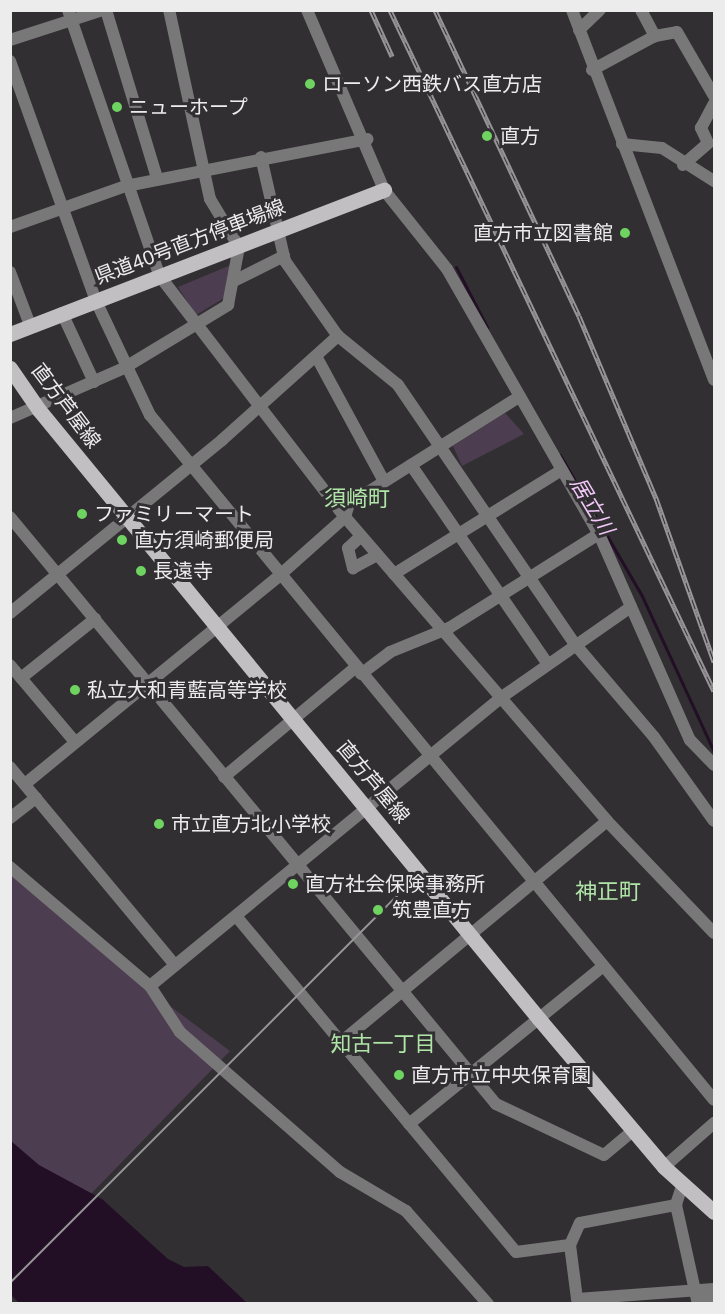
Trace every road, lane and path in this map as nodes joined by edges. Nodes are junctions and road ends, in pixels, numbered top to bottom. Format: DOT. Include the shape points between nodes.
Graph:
graph roads {
  1 [pos="104,10"];
  2 [pos="169,10"];
  3 [pos="307,10"];
  4 [pos="572,10"];
  5 [pos="600,10"];
  6 [pos="641,10"];
  7 [pos="70,14"];
  8 [pos="579,30"];
  9 [pos="655,36"];
  10 [pos="10,40"];
  11 [pos="10,61"];
  12 [pos="592,70"];
  13 [pos="714,96"];
  14 [pos="714,104"];
  15 [pos="367,139"];
  16 [pos="622,144"];
  17 [pos="261,157"];
  18 [pos="683,165"];
  19 [pos="203,168"];
  20 [pos="157,178"];
  21 [pos="714,180"];
  22 [pos="126,186"];
  23 [pos="384,190"];
  24 [pos="63,210"];
  25 [pos="10,227"];
  26 [pos="276,231"];
  27 [pos="239,247"];
  28 [pos="284,255"];
  29 [pos="10,272"];
  30 [pos="159,275"];
  31 [pos="234,281"];
  32 [pos="96,301"];
  33 [pos="62,314"];
  34 [pos="30,325"];
  35 [pos="198,326"];
  36 [pos="10,334"];
  37 [pos="338,336"];
  38 [pos="316,356"];
  39 [pos="10,368"];
  40 [pos="124,368"];
  41 [pos="714,380"];
  42 [pos="94,382"];
  43 [pos="517,398"];
  44 [pos="257,407"];
  45 [pos="39,410"];
  46 [pos="10,418"];
  47 [pos="441,447"];
  48 [pos="411,465"];
  49 [pos="189,467"];
  50 [pos="560,471"];
  51 [pos="384,480"];
  52 [pos="10,516"];
  53 [pos="489,516"];
  54 [pos="345,517"];
  55 [pos="128,518"];
  56 [pos="599,534"];
  57 [pos="458,535"];
  58 [pos="361,536"];
  59 [pos="377,555"];
  60 [pos="58,574"];
  61 [pos="394,574"];
  62 [pos="280,575"];
  63 [pos="530,579"];
  64 [pos="501,596"];
  65 [pos="631,607"];
  66 [pos="10,613"];
  67 [pos="94,619"];
  68 [pos="218,628"];
  69 [pos="442,632"];
  70 [pos="574,644"];
  71 [pos="547,663"];
  72 [pos="10,665"];
  73 [pos="359,670"];
  74 [pos="21,678"];
  75 [pos="147,685"];
  76 [pos="499,699"];
  77 [pos="293,719"];
  78 [pos="75,742"];
  79 [pos="428,756"];
  80 [pos="714,765"];
  81 [pos="10,767"];
  82 [pos="224,777"];
  83 [pos="25,784"];
  84 [pos="36,798"];
  85 [pos="367,807"];
  86 [pos="10,818"];
  87 [pos="607,821"];
  88 [pos="714,821"];
  89 [pos="10,867"];
  90 [pos="297,867"];
  91 [pos="533,883"];
  92 [pos="236,916"];
  93 [pos="714,933"];
  94 [pos="471,934"];
  95 [pos="175,965"];
  96 [pos="602,967"];
  97 [pos="150,986"];
  98 [pos="401,992"];
  99 [pos="539,1019"];
  100 [pos="341,1042"];
  101 [pos="470,1074"];
  102 [pos="714,1100"];
  103 [pos="714,1123"];
  104 [pos="409,1124"];
  105 [pos="633,1131"];
  106 [pos="664,1167"];
  107 [pos="682,1186"];
  108 [pos="676,1205"];
  109 [pos="714,1212"];
  110 [pos="570,1245"];
  111 [pos="714,1289"];
  112 [pos="698,1298"];
  113 [pos="616,1301"];
  114 [pos="714,1302"];
  115 [pos="488,1304"];
  1 -- 7 [label="street"];
  1 -- 20 [label="street"];
  2 -- 19 [label="street"];
  3 -- 15 [label="street"];
  4 -- 8 [label="street"];
  5 -- 8 [label="street"];
  6 -- 9 [label="street"];
  7 -- 10 [label="street"];
  7 -- 22 [label="street"];
  8 -- 12 [label="street"];
  9 -- 12 [label="street"];
  9 -- 13 [label="street" via="677,32 683,38"];
  11 -- 24 [label="street"];
  12 -- 16 [label="street"];
  14 -- 18 [label="street" via="700,128 708,143"];
  15 -- 17 [label="street"];
  15 -- 23 [label="street"];
  16 -- 18 [label="street" via="653,145"];
  16 -- 41 [label="street" via="655,216"];
  17 -- 19 [label="street"];
  17 -- 26 [label="street"];
  18 -- 21 [label="street"];
  19 -- 20 [label="street"];
  19 -- 27 [label="street" via="210,199"];
  20 -- 22 [label="street"];
  22 -- 24 [label="street"];
  22 -- 30 [label="street"];
  23 -- 26 [label="main road, 県道40号直方停車場線"];
  23 -- 43 [label="street" via="447,269"];
  24 -- 25 [label="street"];
  24 -- 32 [label="street"];
  26 -- 27 [label="main road, 県道40号直方停車場線"];
  26 -- 28 [label="street"];
  27 -- 30 [label="main road, 県道40号直方停車場線"];
  27 -- 31 [label="street"];
  28 -- 31 [label="street"];
  28 -- 37 [label="street"];
  29 -- 34 [label="street"];
  30 -- 32 [label="main road, 県道40号直方停車場線"];
  30 -- 35 [label="street"];
  31 -- 35 [label="street" via="228,305"];
  32 -- 33 [label="main road, 県道40号直方停車場線"];
  32 -- 40 [label="street"];
  33 -- 34 [label="main road, 県道40号直方停車場線"];
  33 -- 42 [label="street"];
  34 -- 36 [label="main road, 県道40号直方停車場線"];
  35 -- 40 [label="street"];
  35 -- 44 [label="street"];
  37 -- 38 [label="street"];
  37 -- 47 [label="street" via="398,384"];
  38 -- 44 [label="street"];
  38 -- 51 [label="street"];
  39 -- 45 [label="main road, 直方芦屋線"];
  40 -- 42 [label="street"];
  40 -- 49 [label="street"];
  42 -- 45 [label="street"];
  43 -- 47 [label="street"];
  43 -- 50 [label="street"];
  44 -- 49 [label="street"];
  44 -- 54 [label="street"];
  45 -- 46 [label="street"];
  45 -- 55 [label="main road, 直方芦屋線"];
  47 -- 48 [label="street"];
  47 -- 53 [label="street"];
  48 -- 51 [label="street"];
  48 -- 57 [label="street"];
  49 -- 55 [label="street"];
  49 -- 62 [label="street"];
  50 -- 53 [label="street"];
  50 -- 56 [label="street"];
  51 -- 54 [label="street" via="349,504"];
  52 -- 60 [label="street"];
  53 -- 57 [label="street"];
  53 -- 63 [label="street"];
  54 -- 58 [label="street"];
  54 -- 62 [label="street"];
  55 -- 60 [label="street"];
  55 -- 68 [label="main road, 直方芦屋線"];
  56 -- 63 [label="street"];
  56 -- 65 [label="street"];
  57 -- 61 [label="street"];
  57 -- 64 [label="street"];
  58 -- 59 [label="street"];
  58 -- 59 [label="street" via="348,548 353,568"];
  59 -- 61 [label="street"];
  60 -- 66 [label="street"];
  60 -- 67 [label="street"];
  61 -- 69 [label="street"];
  62 -- 68 [label="street"];
  62 -- 73 [label="street"];
  63 -- 64 [label="street"];
  63 -- 70 [label="street"];
  64 -- 69 [label="street"];
  64 -- 71 [label="street"];
  65 -- 70 [label="street"];
  65 -- 80 [label="street" via="690,740"];
  67 -- 74 [label="street"];
  67 -- 75 [label="street"];
  68 -- 75 [label="street"];
  68 -- 77 [label="main road, 直方芦屋線"];
  69 -- 73 [label="street" via="390,652"];
  69 -- 76 [label="street"];
  70 -- 71 [label="street"];
  70 -- 88 [label="street" via="654,737"];
  71 -- 76 [label="street"];
  72 -- 74 [label="street"];
  73 -- 77 [label="street"];
  73 -- 79 [label="street"];
  74 -- 78 [label="street"];
  75 -- 78 [label="street"];
  75 -- 82 [label="street"];
  76 -- 79 [label="street"];
  76 -- 87 [label="street"];
  77 -- 82 [label="street"];
  77 -- 85 [label="main road, 直方芦屋線"];
  78 -- 83 [label="street"];
  79 -- 85 [label="street"];
  79 -- 91 [label="street"];
  81 -- 83 [label="street"];
  82 -- 90 [label="street"];
  83 -- 84 [label="street"];
  84 -- 86 [label="street"];
  84 -- 95 [label="street"];
  85 -- 90 [label="street"];
  85 -- 94 [label="main road, 直方芦屋線"];
  87 -- 91 [label="street"];
  87 -- 93 [label="street"];
  89 -- 97 [label="street"];
  90 -- 92 [label="street"];
  90 -- 98 [label="street"];
  91 -- 94 [label="street"];
  91 -- 96 [label="street"];
  92 -- 95 [label="street"];
  92 -- 100 [label="street"];
  94 -- 98 [label="street"];
  94 -- 99 [label="main road, 直方芦屋線"];
  95 -- 97 [label="street"];
  96 -- 99 [label="street"];
  96 -- 102 [label="street"];
  97 -- 115 [label="street" via="180,1032 340,1172 406,1211"];
  98 -- 100 [label="street"];
  98 -- 101 [label="street"];
  99 -- 101 [label="street"];
  99 -- 105 [label="main road, 直方芦屋線"];
  100 -- 104 [label="street"];
  101 -- 104 [label="street"];
  101 -- 105 [label="street" via="496,1104 594,1153 604,1155"];
  103 -- 106 [label="street"];
  104 -- 110 [label="street" via="516,1252"];
  105 -- 106 [label="main road, 直方芦屋線"];
  106 -- 107 [label="main road, 直方芦屋線"];
  107 -- 108 [label="street"];
  107 -- 109 [label="main road, 直方芦屋線"];
  108 -- 110 [label="street" via="580,1223"];
  108 -- 112 [label="street"];
  110 -- 113 [label="street" via="577,1299"];
  111 -- 112 [label="street"];
  112 -- 113 [label="street"];
  112 -- 114 [label="street"];
}
